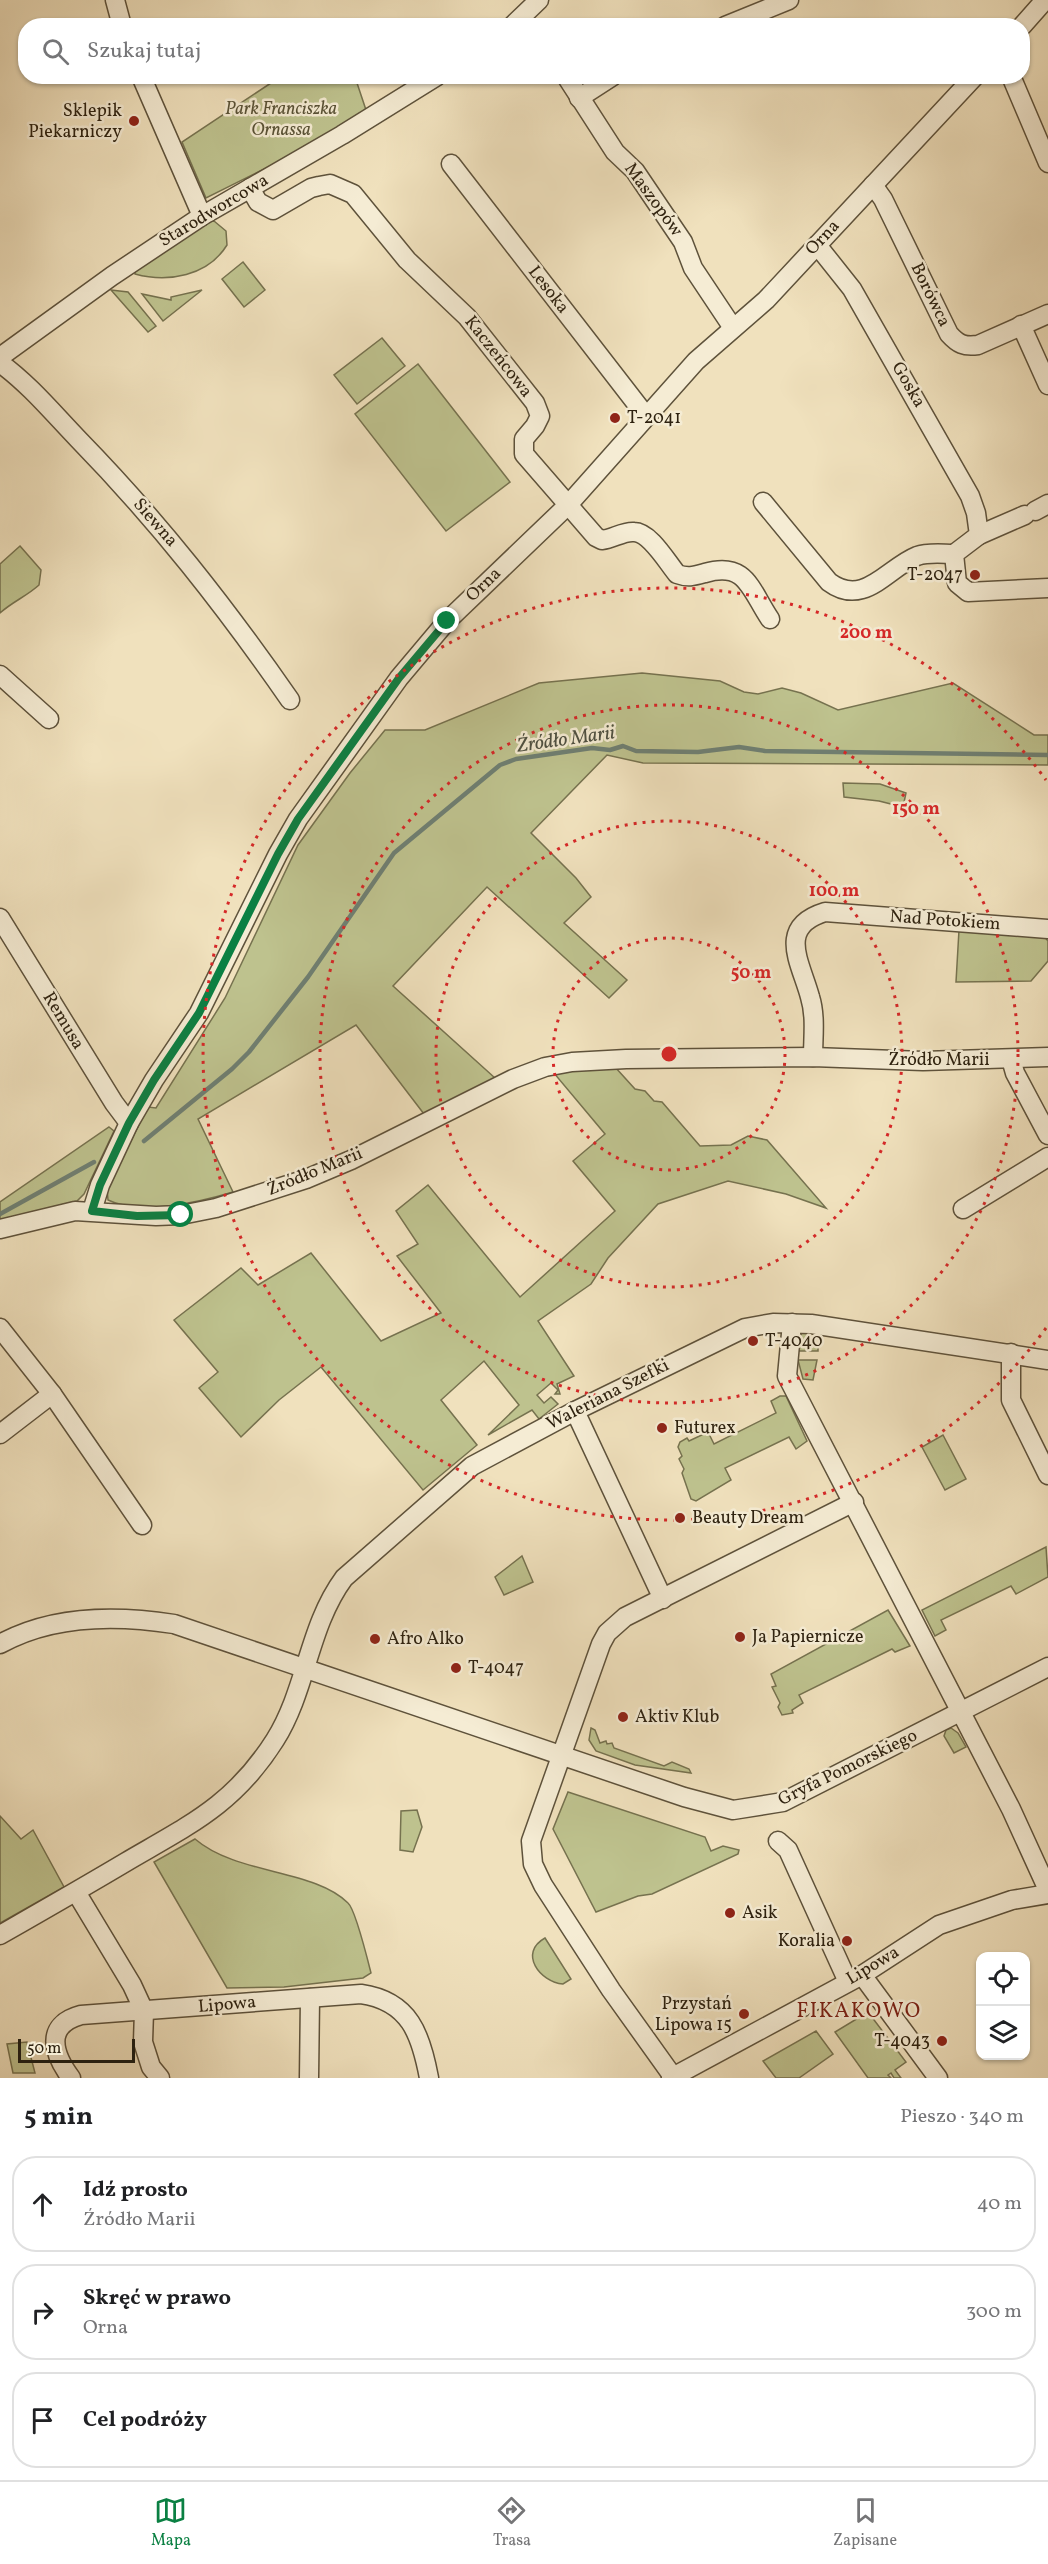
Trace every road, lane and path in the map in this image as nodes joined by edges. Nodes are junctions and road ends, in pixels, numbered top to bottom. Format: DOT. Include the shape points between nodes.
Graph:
graph roads {
  1 [pos="115,0"];
  2 [pos="789,0"];
  3 [pos="1045,0"];
  4 [pos="120,18"];
  5 [pos="745,18"];
  6 [pos="1029,18"];
  7 [pos="144,84"];
  8 [pos="424,84"];
  9 [pos="571,84"];
  10 [pos="601,84"];
  11 [pos="967,84"];
  12 [pos="1014,84"];
  13 [pos="579,98"];
  14 [pos="1048,163"];
  15 [pos="451,164"];
  16 [pos="873,184"];
  17 [pos="250,188"];
  18 [pos="202,216"];
  19 [pos="817,245"];
  20 [pos="1048,314"];
  21 [pos="1021,326"];
  22 [pos="733,328"];
  23 [pos="0,357"];
  24 [pos="0,363"];
  25 [pos="1048,384"];
  26 [pos="646,416"];
  27 [pos="763,502"];
  28 [pos="568,505"];
  29 [pos="1036,510"];
  30 [pos="979,535"];
  31 [pos="954,554"];
  32 [pos="1048,588"];
  33 [pos="770,619"];
  34 [pos="0,675"];
  35 [pos="290,700"];
  36 [pos="49,719"];
  37 [pos="0,918"];
  38 [pos="1048,929"];
  39 [pos="813,1057"];
  40 [pos="1048,1057"];
  41 [pos="1011,1059"];
  42 [pos="129,1123"];
  43 [pos="1048,1135"];
  44 [pos="1048,1157"];
  45 [pos="963,1209"];
  46 [pos="92,1211"];
  47 [pos="0,1229"];
  48 [pos="792,1323"];
  49 [pos="0,1328"];
  50 [pos="1011,1353"];
  51 [pos="1048,1360"];
  52 [pos="52,1394"];
  53 [pos="575,1411"];
  54 [pos="0,1434"];
  55 [pos="1048,1475"];
  56 [pos="854,1502"];
  57 [pos="142,1525"];
  58 [pos="663,1599"];
  59 [pos="0,1644"];
  60 [pos="306,1667"];
  61 [pos="1048,1667"];
  62 [pos="959,1712"];
  63 [pos="561,1754"];
  64 [pos="778,1841"];
  65 [pos="76,1892"];
  66 [pos="1048,1892"];
  67 [pos="0,1935"];
  68 [pos="855,1979"];
  69 [pos="310,1998"];
  70 [pos="144,2011"];
  71 [pos="71,2078"];
  72 [pos="160,2078"];
  73 [pos="309,2078"];
  74 [pos="429,2078"];
  75 [pos="673,2078"];
  76 [pos="938,2078"];
  1 -- 4 [label="street"];
  2 -- 5 [label="street"];
  3 -- 6 [label="street"];
  7 -- 18 [label="street"];
  8 -- 17 [label="street, Starodworcowa"];
  9 -- 13 [label="street, Maszopów"];
  10 -- 13 [label="street"];
  11 -- 16 [label="street, Orna"];
  12 -- 14 [label="street"];
  13 -- 22 [label="street, Maszopów" via="683,242 693,268"];
  15 -- 26 [label="street, Lesoka"];
  16 -- 19 [label="street, Orna"];
  16 -- 21 [label="street, Borówca" via="957,343 967,347 978,345"];
  17 -- 18 [label="street, Starodworcowa"];
  17 -- 28 [label="street, Kaczeńcowa" via="263,206 273,210 310,188 330,184 362,201 407,260 467,317 535,404 540,416 524,438 522,449"];
  18 -- 23 [label="street, Starodworcowa"];
  19 -- 22 [label="street, Orna" via="766,300"];
  19 -- 30 [label="street, Goska" via="852,289 962,478 976,513"];
  20 -- 21 [label="street, Borówca"];
  21 -- 25 [label="street"];
  22 -- 26 [label="street, Orna" via="696,360"];
  24 -- 35 [label="street, Siewna" via="111,473 190,563"];
  26 -- 28 [label="street, Orna"];
  27 -- 31 [label="street" via="839,590 862,590 918,556"];
  28 -- 33 [label="street, Kaczeńcowa" via="602,540 633,531 639,533 677,574 691,577 734,570 742,575"];
  28 -- 42 [label="street, Orna" via="421,650 298,819 199,1013"];
  29 -- 30 [label="street"];
  30 -- 31 [label="street"];
  31 -- 32 [label="street" via="957,583 968,592"];
  34 -- 36 [label="street"];
  37 -- 42 [label="street, Remusa"];
  38 -- 39 [label="street, Nad Potokiem" via="825,912 812,916 796,938 796,955 811,997"];
  39 -- 41 [label="street, Źródło Marii"];
  39 -- 46 [label="street, Źródło Marii" via="617,1059 545,1067 513,1079 351,1160 255,1196 181,1215"];
  40 -- 41 [label="street, Źródło Marii"];
  41 -- 43 [label="street, Źródło Marii"];
  42 -- 46 [label="street, Orna"];
  44 -- 45 [label="street"];
  46 -- 47 [label="street, Źródło Marii" via="75,1211"];
  48 -- 50 [label="street, Waleriana Szefki"];
  48 -- 53 [label="street, Waleriana Szefki" via="746,1328"];
  48 -- 56 [label="street" via="787,1376"];
  49 -- 52 [label="street"];
  50 -- 51 [label="street, Waleriana Szefki"];
  50 -- 55 [label="street" via="1011,1400"];
  52 -- 54 [label="street"];
  52 -- 57 [label="street"];
  53 -- 58 [label="street"];
  53 -- 60 [label="street, Waleriana Szefki" via="460,1474 344,1578 328,1599"];
  56 -- 58 [label="street"];
  56 -- 62 [label="street"];
  58 -- 63 [label="street" via="625,1617 608,1633"];
  59 -- 60 [label="street, Gryfa Pomorskiego" via="53,1625 97,1618 138,1618 174,1624"];
  60 -- 63 [label="street, Gryfa Pomorskiego"];
  60 -- 65 [label="street" via="276,1739 246,1780 196,1823"];
  61 -- 62 [label="street, Gryfa Pomorskiego"];
  62 -- 63 [label="street, Gryfa Pomorskiego" via="789,1799 752,1808 722,1809"];
  62 -- 66 [label="street" via="1011,1809"];
  63 -- 75 [label="street" via="531,1841 536,1873"];
  64 -- 68 [label="street" via="788,1850"];
  65 -- 67 [label="street"];
  65 -- 70 [label="street"];
  66 -- 68 [label="street, Lipowa" via="953,1919"];
  68 -- 75 [label="street, Lipowa"];
  68 -- 76 [label="street"];
  69 -- 70 [label="street, Lipowa"];
  69 -- 73 [label="street"];
  69 -- 74 [label="street, Lipowa" via="362,1994 388,2002 416,2029"];
  70 -- 71 [label="street, Lipowa" via="81,2015 60,2025 55,2046 57,2058"];
  70 -- 72 [label="street" via="143,2042 151,2067"];
}
